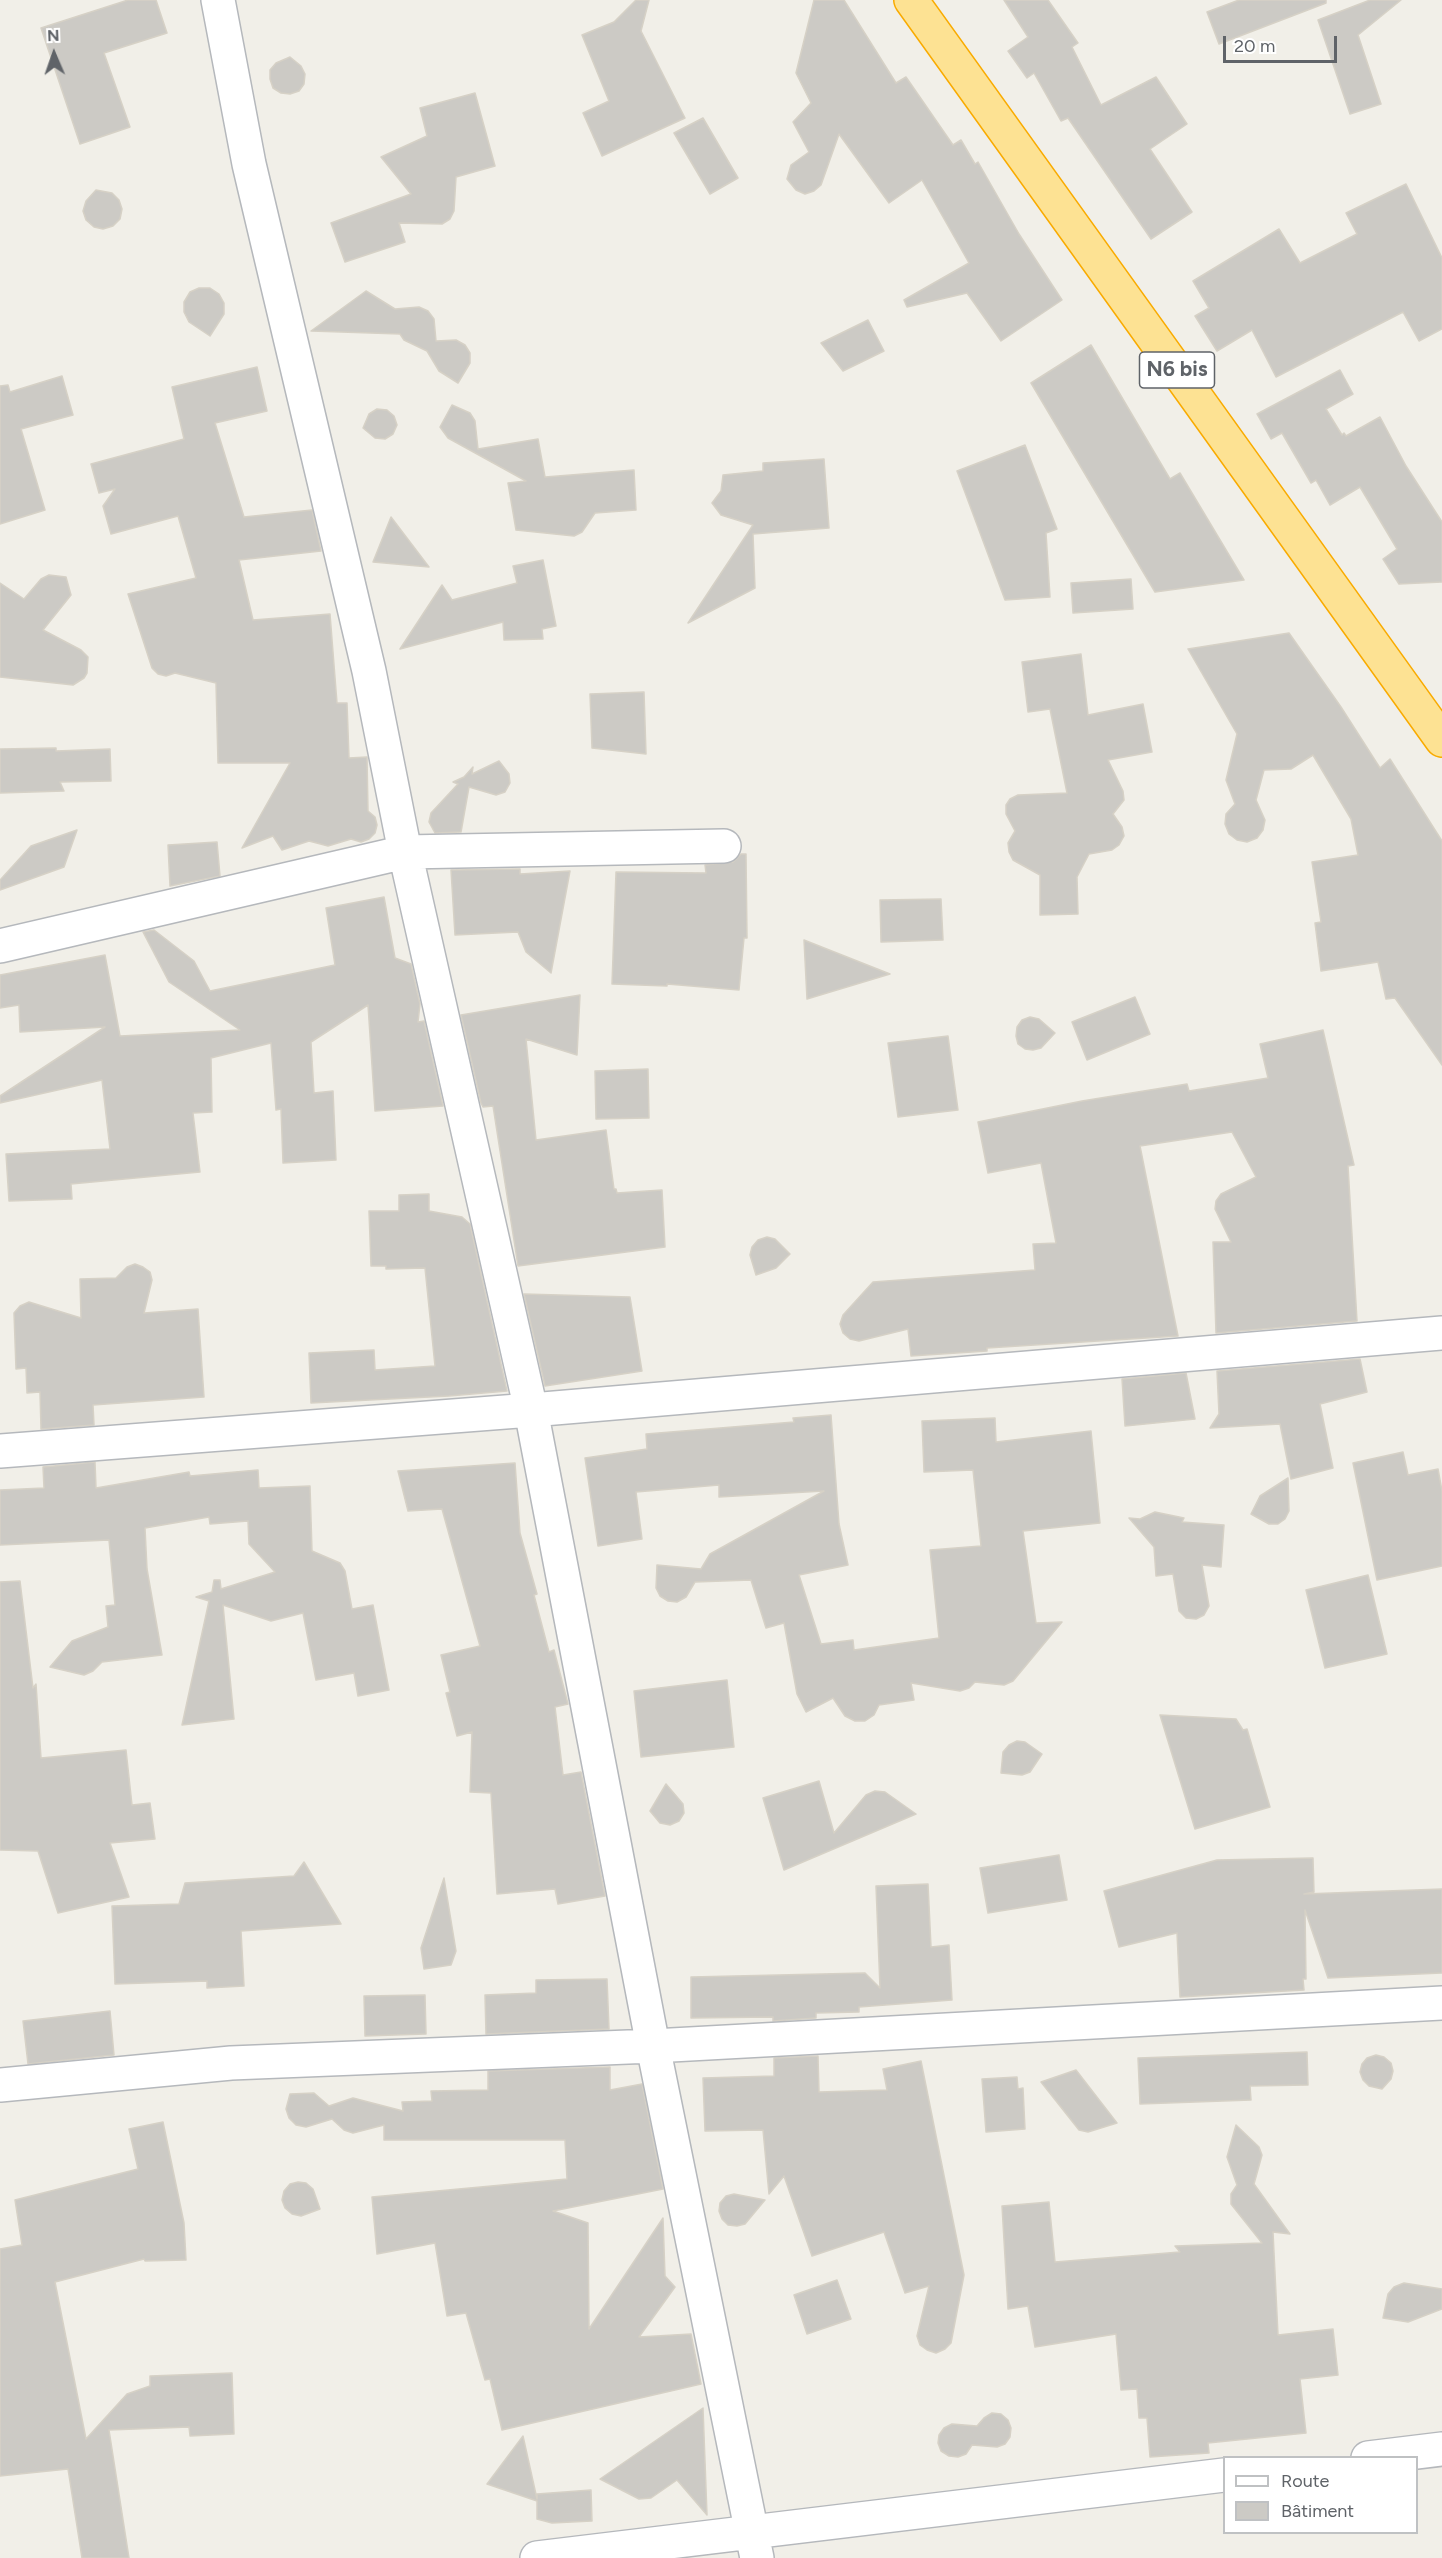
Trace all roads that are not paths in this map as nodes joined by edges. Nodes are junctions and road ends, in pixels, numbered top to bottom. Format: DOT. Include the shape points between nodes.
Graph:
graph roads {
  1 [pos="218,0"];
  2 [pos="911,0"];
  3 [pos="1442,740"];
  4 [pos="724,846"];
  5 [pos="405,852"];
  6 [pos="0,946"];
  7 [pos="1442,1334"];
  8 [pos="531,1410"];
  9 [pos="0,1451"];
  10 [pos="1442,2003"];
  11 [pos="653,2046"];
  12 [pos="0,2085"];
  13 [pos="1442,2449"];
  14 [pos="1377,2456"];
  15 [pos="1223,2475"];
  16 [pos="754,2545"];
  17 [pos="537,2558"];
  1 -- 5 [label="street" via="249,164 369,671"];
  2 -- 3 [label="highway, N6 bis"];
  4 -- 5 [label="street"];
  5 -- 6 [label="street"];
  5 -- 8 [label="street"];
  7 -- 8 [label="street"];
  8 -- 9 [label="street"];
  8 -- 11 [label="street"];
  10 -- 11 [label="street"];
  11 -- 12 [label="street" via="231,2063"];
  11 -- 16 [label="street"];
  13 -- 14 [label="street"];
  15 -- 16 [label="street"];
  16 -- 17 [label="street"];
}
